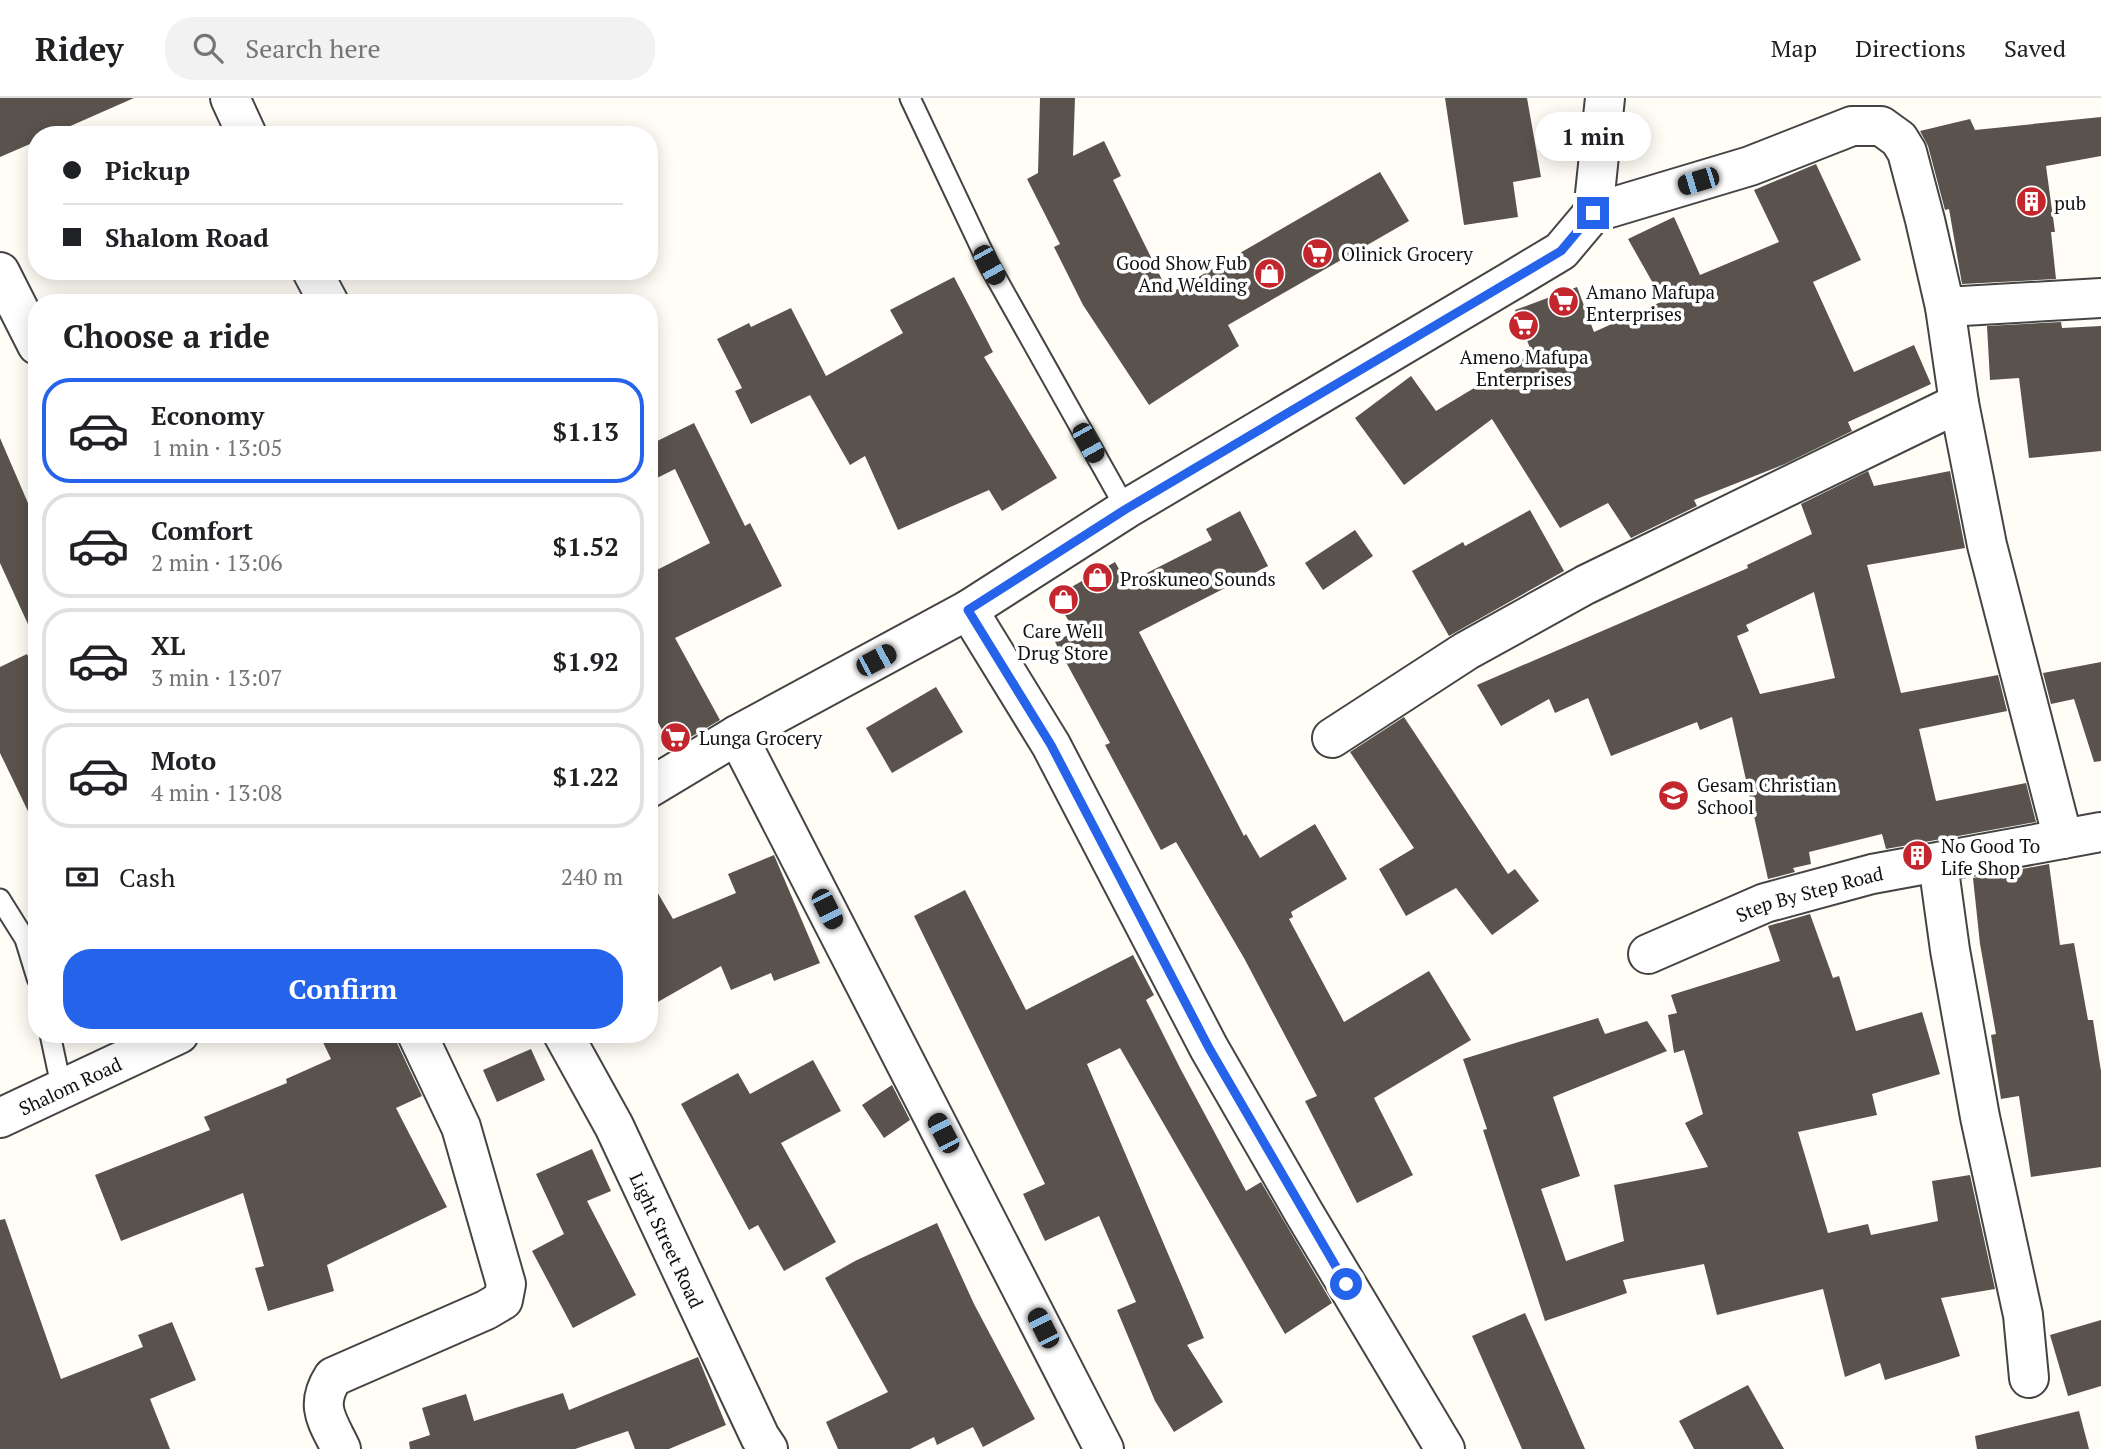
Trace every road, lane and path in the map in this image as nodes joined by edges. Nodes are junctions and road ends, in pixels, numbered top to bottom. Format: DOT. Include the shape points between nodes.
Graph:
graph roads {
  1 [pos="230,98"];
  2 [pos="909,98"];
  3 [pos="1605,98"];
  4 [pos="243,126"];
  5 [pos="1593,213"];
  6 [pos="0,272"];
  7 [pos="2101,298"];
  8 [pos="1945,307"];
  9 [pos="28,327"];
  10 [pos="1959,403"];
  11 [pos="1126,509"];
  12 [pos="968,610"];
  13 [pos="737,735"];
  14 [pos="1332,738"];
  15 [pos="658,783"];
  16 [pos="2101,832"];
  17 [pos="2063,839"];
  18 [pos="1938,863"];
  19 [pos="0,899"];
  20 [pos="28,949"];
  21 [pos="1648,954"];
  22 [pos="52,1043"];
  23 [pos="160,1043"];
  24 [pos="420,1043"];
  25 [pos="568,1043"];
  26 [pos="62,1090"];
  27 [pos="0,1118"];
  28 [pos="2028,1378"];
  29 [pos="341,1449"];
  30 [pos="768,1449"];
  31 [pos="1104,1449"];
  32 [pos="1445,1449"];
  1 -- 4 [label="street"];
  2 -- 11 [label="lane" via="989,265"];
  3 -- 5 [label="street"];
  5 -- 8 [label="street" via="1750,166 1852,126 1881,126 1899,139 1907,152"];
  5 -- 11 [label="street" via="1561,251"];
  6 -- 9 [label="street"];
  7 -- 8 [label="street"];
  8 -- 10 [label="street"];
  10 -- 14 [label="street" via="1585,584 1466,651"];
  10 -- 17 [label="street" via="1987,545"];
  11 -- 12 [label="street"];
  12 -- 13 [label="street"];
  12 -- 32 [label="street" via="1051,745 1209,1048"];
  13 -- 15 [label="street"];
  13 -- 31 [label="street"];
  16 -- 17 [label="street, Step By Step Road"];
  17 -- 18 [label="street, Step By Step Road"];
  18 -- 21 [label="street, Step By Step Road" via="1872,874 1765,903"];
  18 -- 28 [label="street" via="1980,1117 2023,1315"];
  19 -- 20 [label="lane"];
  22 -- 26 [label="lane"];
  23 -- 26 [label="street, Shalom Road"];
  24 -- 29 [label="street" via="461,1127 506,1284 503,1300 333,1377 324,1391 324,1410"];
  25 -- 30 [label="street, Light Street Road" via="614,1126"];
  26 -- 27 [label="street, Shalom Road"];
}
